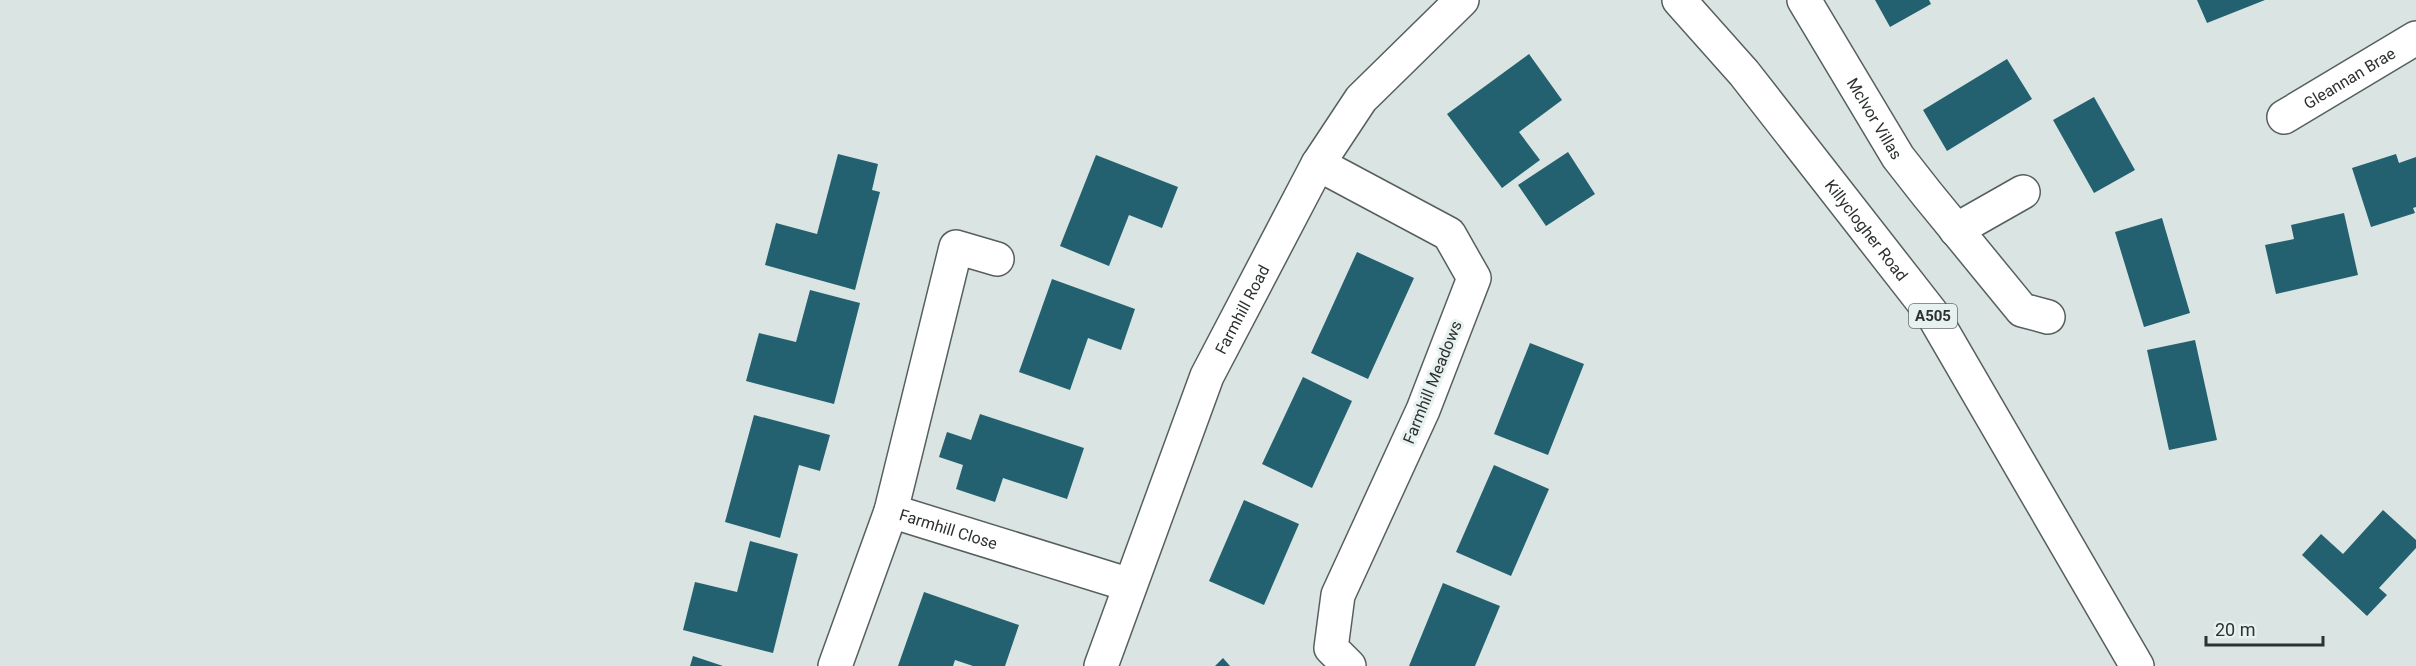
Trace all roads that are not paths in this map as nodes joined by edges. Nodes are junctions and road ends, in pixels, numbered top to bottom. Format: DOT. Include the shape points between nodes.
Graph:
graph roads {
  1 [pos="1462,0"];
  2 [pos="1679,0"];
  3 [pos="1804,0"];
  4 [pos="2416,38"];
  5 [pos="2284,117"];
  6 [pos="1318,164"];
  7 [pos="2023,192"];
  8 [pos="1956,230"];
  9 [pos="997,259"];
  10 [pos="2048,317"];
  11 [pos="891,511"];
  12 [pos="1130,585"];
  13 [pos="835,666"];
  14 [pos="1101,666"];
  15 [pos="1348,666"];
  16 [pos="2137,666"];
  1 -- 6 [label="main road, Farmhill Road" via="1361,99"];
  2 -- 16 [label="main road, Killyclogher Road / A505" via="1744,73 1933,315"];
  3 -- 8 [label="main road, McIvor Villas" via="1898,157"];
  4 -- 5 [label="main road, Gleannan Brae"];
  6 -- 12 [label="main road, Farmhill Road" via="1207,376"];
  6 -- 15 [label="main road, Farmhill Meadows" via="1449,234 1474,278 1423,410 1338,595 1330,648"];
  7 -- 8 [label="main road"];
  8 -- 10 [label="main road, McIvor Villas" via="2022,310"];
  9 -- 11 [label="main road" via="956,247"];
  11 -- 12 [label="main road, Farmhill Close"];
  11 -- 13 [label="main road, Farmhill Close"];
  12 -- 14 [label="main road, Farmhill Road"];
}
